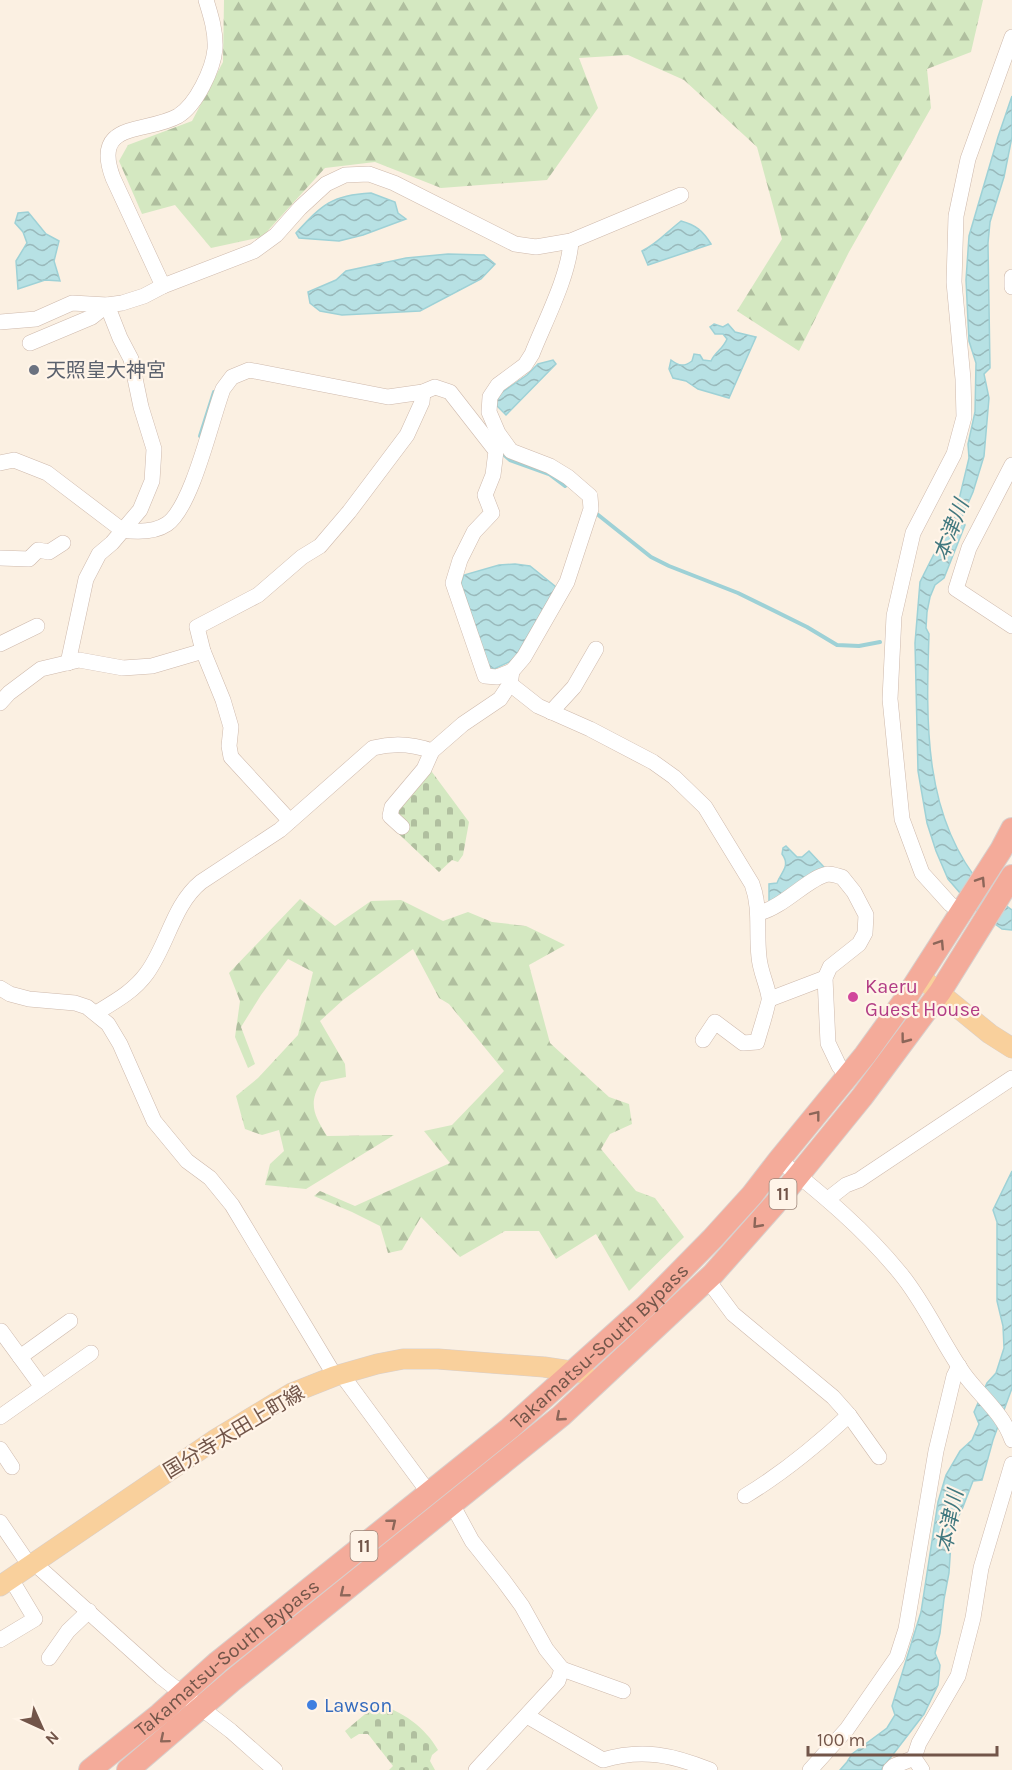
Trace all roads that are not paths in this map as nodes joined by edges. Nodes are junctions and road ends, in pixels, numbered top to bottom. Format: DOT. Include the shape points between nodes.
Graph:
graph roads {
  1 [pos="206,0"];
  2 [pos="1012,36"];
  3 [pos="681,195"];
  4 [pos="571,242"];
  5 [pos="1012,277"];
  6 [pos="163,286"];
  7 [pos="1012,287"];
  8 [pos="108,305"];
  9 [pos="0,322"];
  10 [pos="30,343"];
  11 [pos="423,392"];
  12 [pos="0,463"];
  13 [pos="1012,465"];
  14 [pos="122,530"];
  15 [pos="63,543"];
  16 [pos="0,558"];
  17 [pos="37,626"];
  18 [pos="1012,626"];
  19 [pos="0,644"];
  20 [pos="596,649"];
  21 [pos="203,651"];
  22 [pos="68,663"];
  23 [pos="511,678"];
  24 [pos="0,703"];
  25 [pos="551,712"];
  26 [pos="432,751"];
  27 [pos="290,821"];
  28 [pos="402,827"];
  29 [pos="1012,829"];
  30 [pos="1012,876"];
  31 [pos="961,912"];
  32 [pos="759,913"];
  33 [pos="920,977"];
  34 [pos="825,978"];
  35 [pos="0,988"];
  36 [pos="940,992"];
  37 [pos="770,999"];
  38 [pos="96,1012"];
  39 [pos="703,1040"];
  40 [pos="1012,1048"];
  41 [pos="848,1076"];
  42 [pos="1012,1078"];
  43 [pos="779,1160"];
  44 [pos="798,1175"];
  45 [pos="828,1199"];
  46 [pos="707,1280"];
  47 [pos="70,1321"];
  48 [pos="1,1331"];
  49 [pos="91,1353"];
  50 [pos="20,1357"];
  51 [pos="575,1371"];
  52 [pos="963,1371"];
  53 [pos="339,1375"];
  54 [pos="604,1378"];
  55 [pos="42,1387"];
  56 [pos="849,1415"];
  57 [pos="0,1417"];
  58 [pos="1012,1440"];
  59 [pos="0,1449"];
  60 [pos="879,1457"];
  61 [pos="1012,1464"];
  62 [pos="12,1467"];
  63 [pos="429,1493"];
  64 [pos="745,1496"];
  65 [pos="453,1506"];
  66 [pos="0,1522"];
  67 [pos="32,1564"];
  68 [pos="5,1582"];
  69 [pos="89,1611"];
  70 [pos="0,1640"];
  71 [pos="49,1658"];
  72 [pos="562,1669"];
  73 [pos="623,1691"];
  74 [pos="183,1694"];
  75 [pos="201,1707"];
  76 [pos="527,1716"];
  77 [pos="918,1764"];
  78 [pos="601,1765"];
  79 [pos="90,1770"];
  80 [pos="128,1770"];
  81 [pos="275,1770"];
  82 [pos="476,1770"];
  83 [pos="708,1770"];
  84 [pos="810,1770"];
  85 [pos="890,1770"];
  1 -- 6 [label="street" via="213,20 215,50 194,103 177,116 121,132 108,148 112,178"];
  2 -- 31 [label="street" via="968,159 956,216 954,282 964,417 954,454 913,533 894,616 890,699 902,819 922,873"];
  3 -- 4 [label="street"];
  4 -- 6 [label="street" via="536,247 515,244 394,183 369,174 345,175 326,184 276,235 254,251"];
  4 -- 23 [label="street" via="570,256 532,354 490,397 489,412 511,451 568,477 590,496 591,509 567,582"];
  5 -- 7 [label="street"];
  6 -- 8 [label="street" via="144,296"];
  8 -- 9 [label="street" via="72,303 36,319"];
  8 -- 10 [label="street" via="92,317"];
  8 -- 14 [label="street" via="131,358 153,449 152,481 140,510"];
  11 -- 14 [label="street" via="388,397 249,370 232,377 223,389 190,491 179,512 166,525 135,532"];
  11 -- 21 [label="street" via="407,435 333,532 258,595 197,627"];
  11 -- 23 [label="street" via="435,387 450,392 496,452 485,495 492,513 474,532 453,583 485,676"];
  12 -- 14 [label="street" via="14,460 47,473"];
  13 -- 18 [label="street" via="969,548 956,589"];
  14 -- 22 [label="street" via="99,554 86,579"];
  15 -- 16 [label="street" via="49,552 38,549 29,559"];
  17 -- 19 [label="street"];
  20 -- 25 [label="street" via="574,687"];
  21 -- 22 [label="street" via="152,666 123,668 79,660"];
  21 -- 27 [label="street" via="224,700 231,727 231,757"];
  22 -- 24 [label="street" via="41,669"];
  23 -- 25 [label="street" via="538,706"];
  23 -- 26 [label="street" via="500,699"];
  25 -- 32 [label="street" via="653,762 705,807 752,884"];
  26 -- 27 [label="street" via="416,745 373,748"];
  26 -- 28 [label="street" via="424,769 392,807 390,816"];
  27 -- 38 [label="street" via="189,891 147,972 125,995"];
  31 -- 29 [label="highway, Takamatsu-South Bypass / 11, one-way"];
  30 -- 36 [label="highway, Takamatsu-South Bypass / 11"];
  33 -- 31 [label="highway, Takamatsu-South Bypass / 11, one-way"];
  32 -- 34 [label="street" via="771,910 815,880 829,874 842,877 866,915 865,933 858,944 830,967"];
  32 -- 37 [label="street" via="759,959"];
  33 -- 36 [label="main road"];
  33 -- 41 [label="highway, Takamatsu-South Bypass / 11"];
  34 -- 37 [label="street"];
  34 -- 41 [label="street" via="828,1043"];
  35 -- 38 [label="street" via="29,999 75,1003"];
  36 -- 40 [label="main road"];
  36 -- 44 [label="highway, Takamatsu-South Bypass / 11, one-way"];
  37 -- 39 [label="street" via="757,1042 743,1043 715,1022"];
  38 -- 53 [label="street" via="120,1044 154,1122 232,1205"];
  43 -- 41 [label="highway, Takamatsu-South Bypass / 11, one-way"];
  42 -- 45 [label="street"];
  43 -- 44 [label="street"];
  43 -- 51 [label="highway, Takamatsu-South Bypass / 11" via="712,1239"];
  44 -- 45 [label="street"];
  44 -- 46 [label="highway, Takamatsu-South Bypass / 11, one-way"];
  45 -- 52 [label="street" via="900,1273"];
  46 -- 54 [label="highway, Takamatsu-South Bypass / 11"];
  46 -- 56 [label="street" via="733,1314 833,1397"];
  47 -- 50 [label="street"];
  48 -- 50 [label="street"];
  49 -- 55 [label="street"];
  50 -- 55 [label="street"];
  51 -- 53 [label="main road, 国分寺太田上町線" via="404,1359"];
  51 -- 54 [label="main road, 国分寺太田上町線"];
  51 -- 63 [label="highway, Takamatsu-South Bypass / 11"];
  52 -- 58 [label="street" via="1004,1421"];
  52 -- 84 [label="street" via="954,1376 936,1451 906,1629 897,1657 847,1729"];
  53 -- 63 [label="street"];
  53 -- 67 [label="main road, 国分寺太田上町線" via="292,1394 216,1439"];
  54 -- 65 [label="highway, Takamatsu-South Bypass / 11, one-way"];
  55 -- 57 [label="street"];
  56 -- 60 [label="street"];
  56 -- 64 [label="street" via="815,1447"];
  59 -- 62 [label="street"];
  61 -- 77 [label="street" via="984,1558 958,1676 919,1743"];
  74 -- 63 [label="highway, Takamatsu-South Bypass / 11, one-way"];
  65 -- 72 [label="street" via="472,1541"];
  65 -- 75 [label="highway, Takamatsu-South Bypass / 11, one-way"];
  66 -- 67 [label="street"];
  67 -- 68 [label="main road, 国分寺太田上町線"];
  67 -- 69 [label="street"];
  68 -- 70 [label="street" via="35,1619"];
  69 -- 71 [label="street" via="68,1631"];
  69 -- 74 [label="street"];
  72 -- 73 [label="street"];
  72 -- 76 [label="street" via="558,1680"];
  74 -- 75 [label="street"];
  74 -- 79 [label="highway, Takamatsu-South Bypass / 11"];
  75 -- 80 [label="highway, Takamatsu-South Bypass / 11, one-way"];
  75 -- 81 [label="street"];
  76 -- 78 [label="street"];
  76 -- 82 [label="street"];
  77 -- 85 [label="street" via="894,1766"];
  78 -- 83 [label="street" via="623,1754 661,1754"];
}
